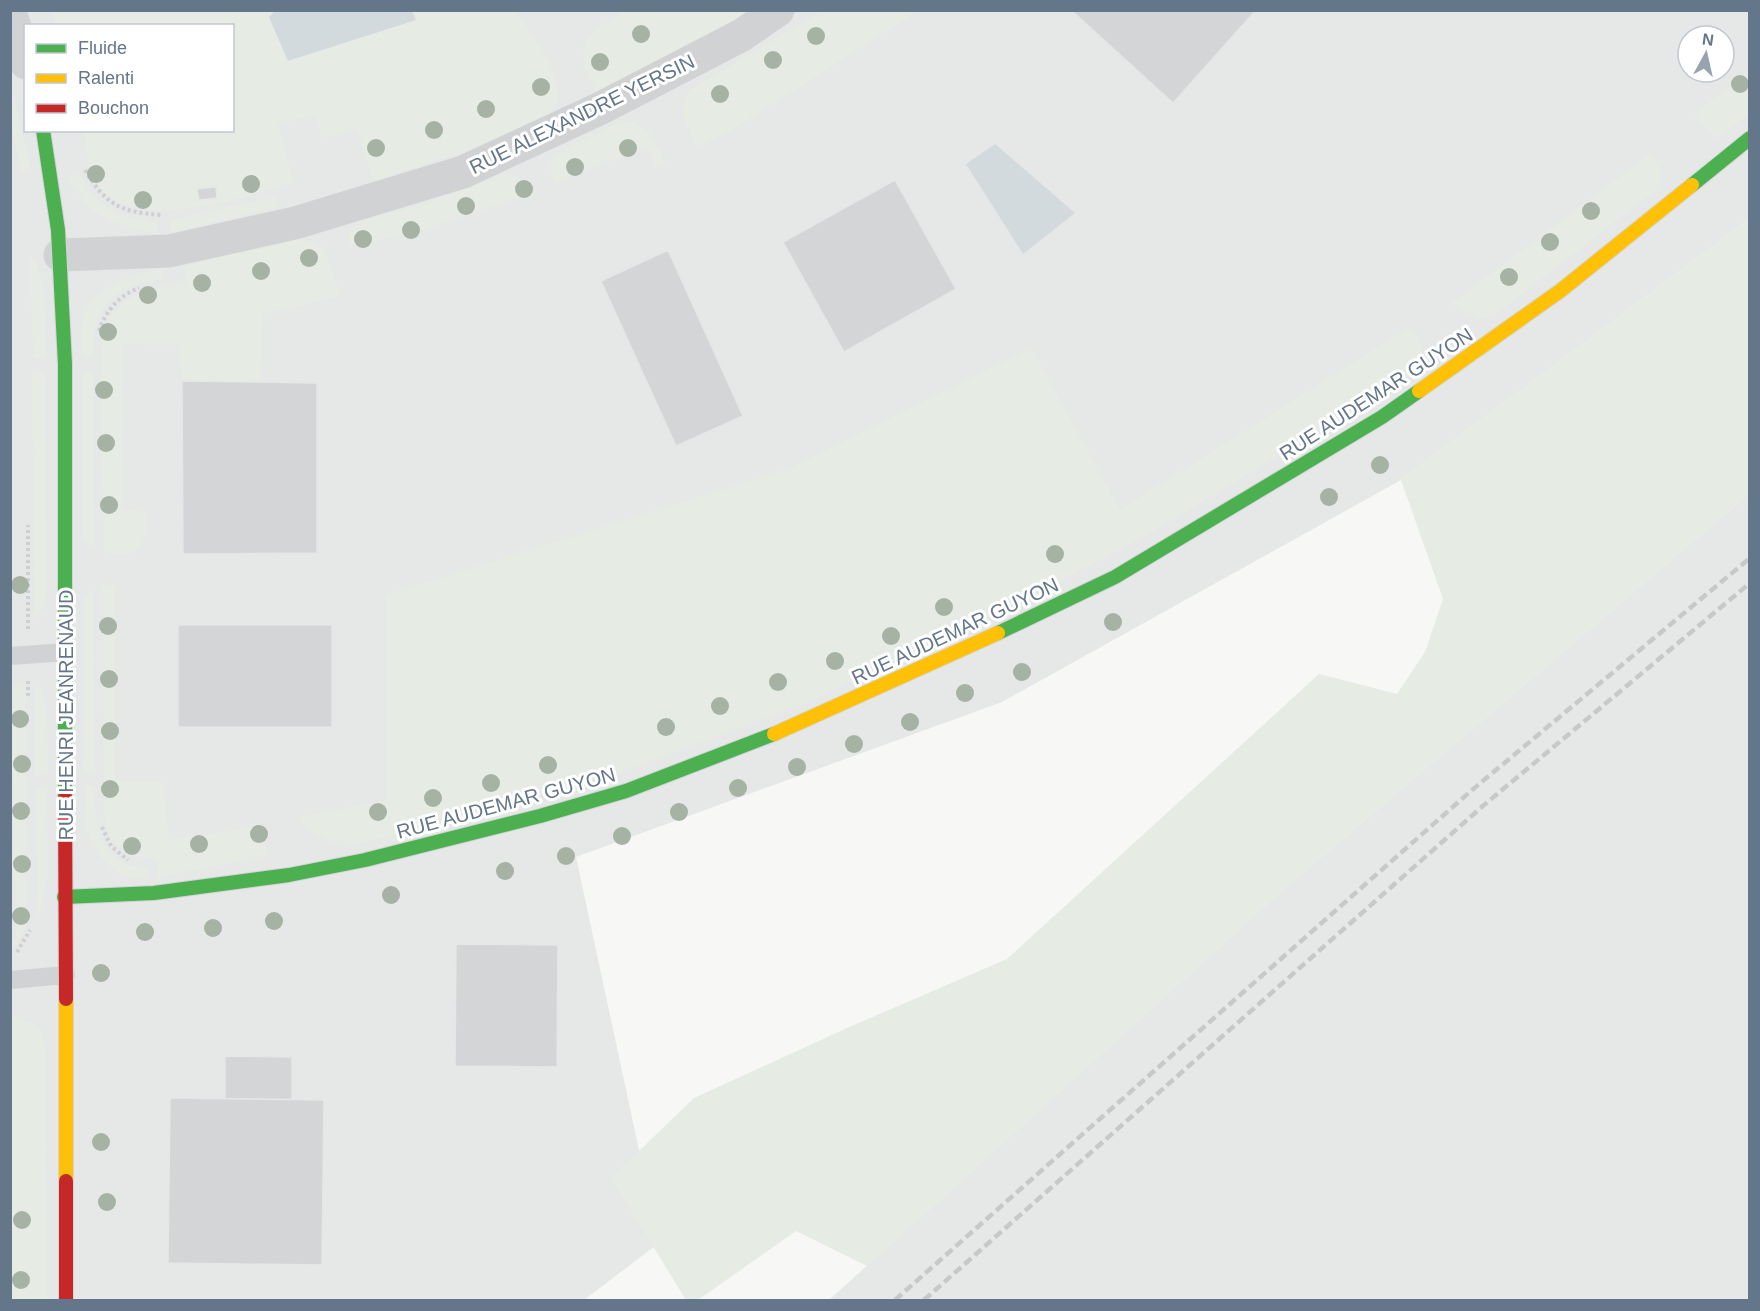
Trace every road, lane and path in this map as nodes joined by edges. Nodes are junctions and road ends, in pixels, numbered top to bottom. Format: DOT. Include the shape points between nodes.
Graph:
graph roads {
  1 [pos="778,10"];
  2 [pos="10,11"];
  3 [pos="24,56"];
  4 [pos="43,132"];
  5 [pos="1749,138"];
  6 [pos="84,168"];
  7 [pos="164,215"];
  8 [pos="60,255"];
  9 [pos="146,286"];
  10 [pos="98,337"];
  11 [pos="28,515"];
  12 [pos="66,652"];
  13 [pos="19,655"];
  14 [pos="28,701"];
  15 [pos="100,818"];
  16 [pos="154,893"];
  17 [pos="64,897"];
  18 [pos="31,928"];
  19 [pos="10,956"];
  20 [pos="66,975"];
  21 [pos="10,980"];
  22 [pos="66,1300"];
  1 -- 8 [label="street, RUE ALEXANDRE YERSIN" via="742,35 629,94 463,171 295,223 169,250"];
  2 -- 3 [label="street"];
  4 -- 8 [label="street, RUE HENRI JEANRENAUD"];
  5 -- 16 [label="street, RUE AUDEMAR GUYON" via="1560,291 1383,417 1115,577 968,648 809,720 627,791 365,860 289,875"];
  6 -- 7 [label="path" via="111,205"];
  8 -- 12 [label="street, RUE HENRI JEANRENAUD" via="65,364"];
  9 -- 10 [label="path" via="129,292 110,310"];
  11 -- 13 [label="path"];
  12 -- 13 [label="lane"];
  12 -- 17 [label="street, RUE HENRI JEANRENAUD"];
  13 -- 14 [label="path"];
  15 -- 16 [label="path" via="102,832 122,856 151,866"];
  16 -- 17 [label="street, RUE AUDEMAR GUYON"];
  17 -- 20 [label="street, RUE HENRI JEANRENAUD"];
  18 -- 19 [label="path" via="20,948"];
  20 -- 21 [label="lane"];
  20 -- 22 [label="street, RUE HENRI JEANRENAUD"];
}
